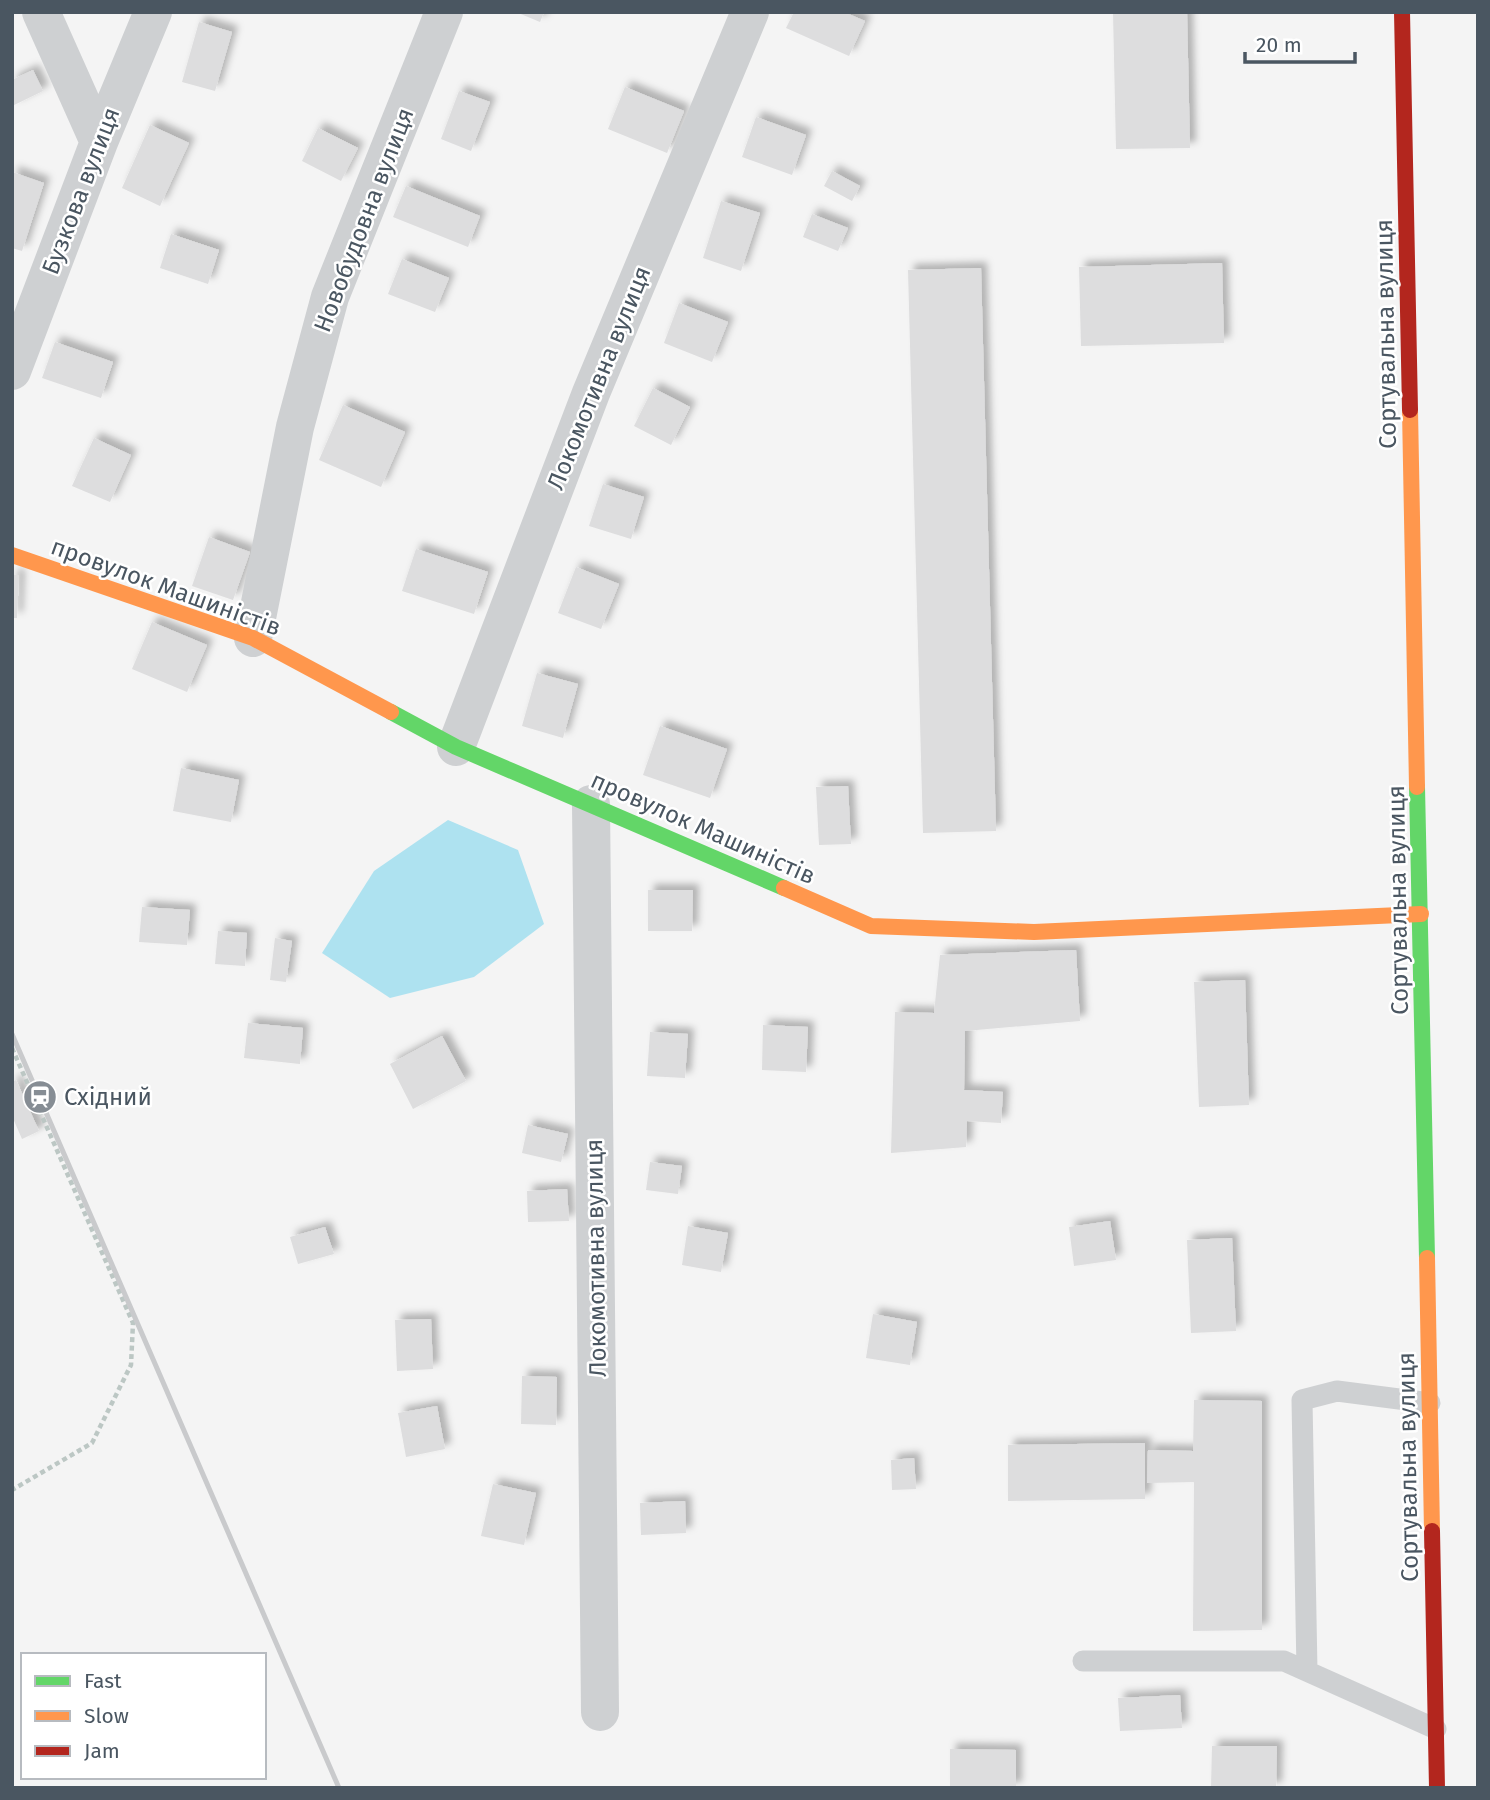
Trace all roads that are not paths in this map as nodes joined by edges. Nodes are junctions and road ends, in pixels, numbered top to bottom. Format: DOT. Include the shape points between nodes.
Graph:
graph roads {
  1 [pos="41,12"];
  2 [pos="153,12"];
  3 [pos="444,12"];
  4 [pos="750,12"];
  5 [pos="1402,12"];
  6 [pos="99,142"];
  7 [pos="12,371"];
  8 [pos="12,555"];
  9 [pos="253,638"];
  10 [pos="456,747"];
  11 [pos="591,804"];
  12 [pos="1421,914"];
  13 [pos="1430,1404"];
  14 [pos="1083,1661"];
  15 [pos="1307,1671"];
  16 [pos="600,1712"];
  17 [pos="1436,1729"];
  18 [pos="1437,1788"];
  1 -- 6 [label="street"];
  2 -- 6 [label="street, Бузкова вулиця"];
  3 -- 9 [label="street, Новобудовна вулиця" via="331,297 295,426"];
  4 -- 10 [label="street, Локомотивна вулиця" via="591,393"];
  5 -- 12 [label="street, Сортувальна вулиця"];
  6 -- 7 [label="street, Бузкова вулиця"];
  8 -- 9 [label="street, провулок Машиністів"];
  9 -- 10 [label="street, провулок Машиністів"];
  10 -- 11 [label="street, провулок Машиністів"];
  11 -- 12 [label="street, провулок Машиністів" via="871,926 1034,932"];
  11 -- 16 [label="street, Локомотивна вулиця"];
  12 -- 13 [label="street, Сортувальна вулиця"];
  13 -- 15 [label="lane" via="1337,1391 1302,1399"];
  13 -- 17 [label="street, Сортувальна вулиця"];
  14 -- 15 [label="lane" via="1284,1661"];
  15 -- 17 [label="lane"];
  17 -- 18 [label="street, Сортувальна вулиця"];
}
